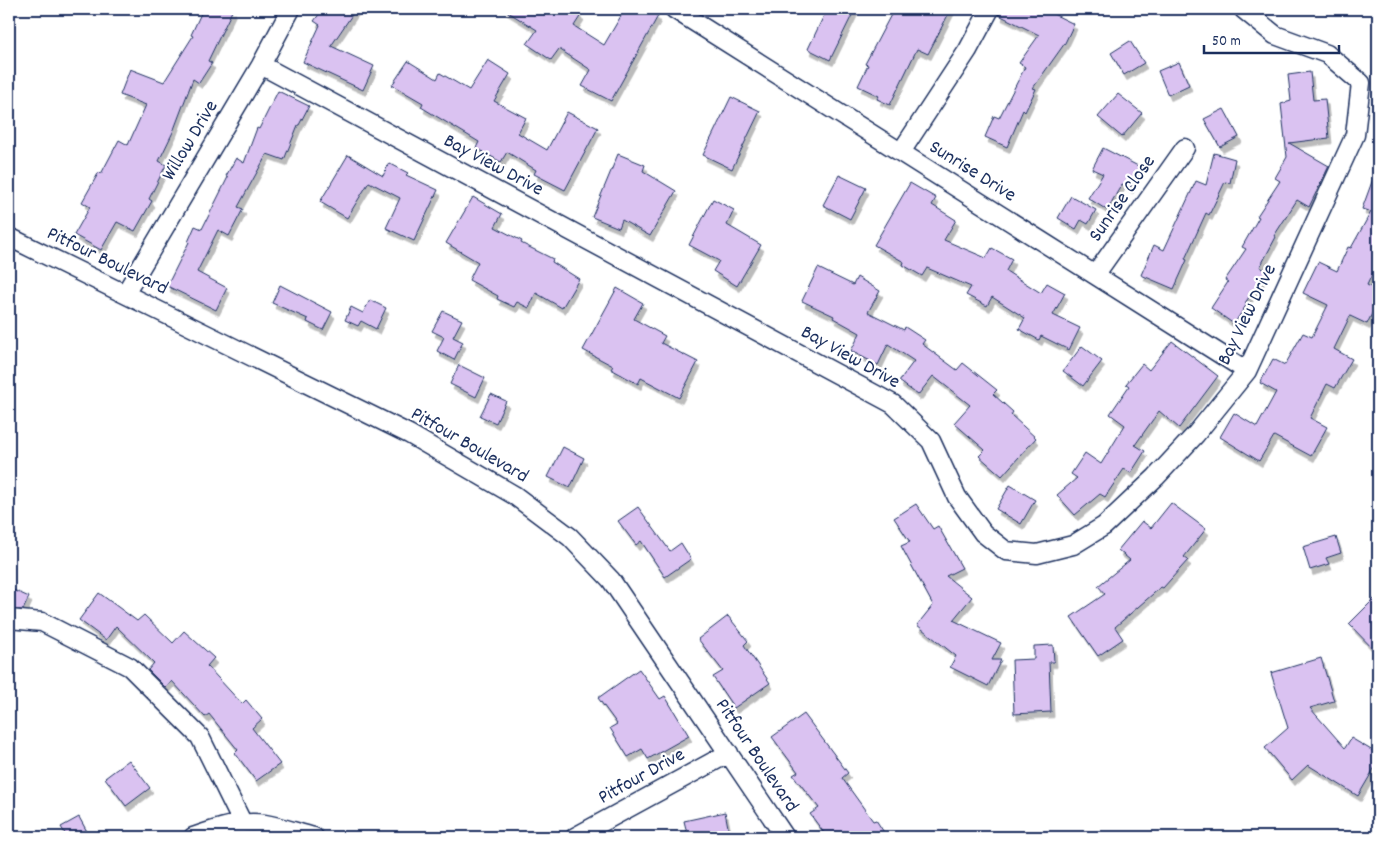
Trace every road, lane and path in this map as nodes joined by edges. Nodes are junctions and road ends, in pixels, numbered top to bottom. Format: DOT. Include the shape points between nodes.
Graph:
graph roads {
  1 [pos="292,9"];
  2 [pos="674,9"];
  3 [pos="990,9"];
  4 [pos="1242,9"];
  5 [pos="261,66"];
  6 [pos="1186,148"];
  7 [pos="901,152"];
  8 [pos="9,237"];
  9 [pos="1095,275"];
  10 [pos="125,294"];
  11 [pos="1247,371"];
  12 [pos="9,619"];
  13 [pos="729,753"];
  14 [pos="243,824"];
  15 [pos="193,837"];
  16 [pos="314,837"];
  17 [pos="575,837"];
  18 [pos="785,837"];
  1 -- 5 [label="street, Willow Drive"];
  2 -- 7 [label="street, Sunrise Drive"];
  3 -- 7 [label="street" via="968,50"];
  4 -- 11 [label="street, Bay View Drive" via="1276,34 1327,54 1361,83 1355,135"];
  5 -- 10 [label="street, Willow Drive"];
  5 -- 11 [label="street, Bay View Drive" via="893,404 931,441 957,497 983,533 1006,551 1038,554 1073,545 1104,526 1196,434"];
  6 -- 9 [label="street, Sunrise Close"];
  7 -- 9 [label="street, Sunrise Drive"];
  8 -- 10 [label="street, Pitfour Boulevard"];
  9 -- 11 [label="street, Sunrise Drive"];
  10 -- 13 [label="street, Pitfour Boulevard" via="410,434 514,495 570,537 611,580"];
  12 -- 14 [label="street" via="42,622 130,667 200,737"];
  13 -- 17 [label="street, Pitfour Drive"];
  13 -- 18 [label="street, Pitfour Boulevard"];
  14 -- 15 [label="street" via="219,827"];
  14 -- 16 [label="street" via="264,824"];
}
